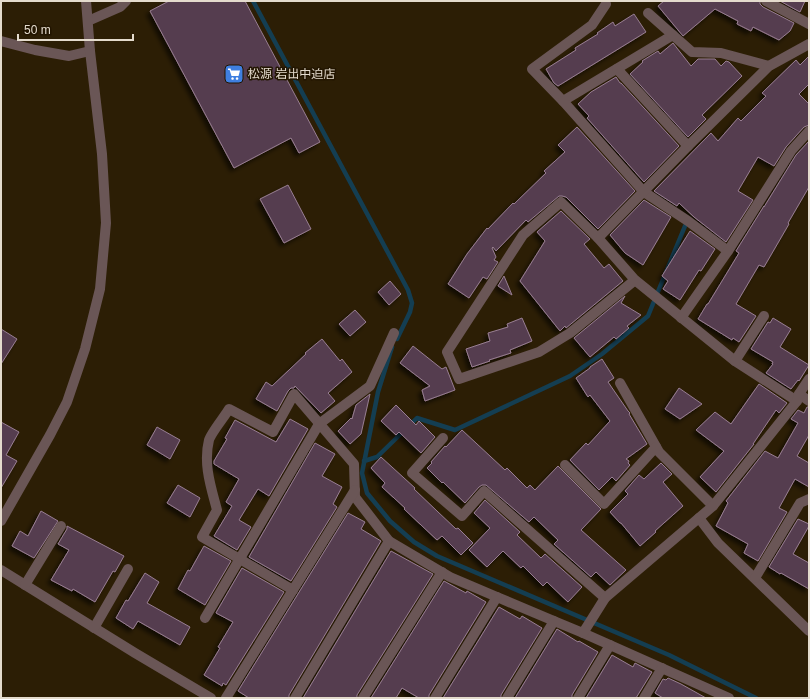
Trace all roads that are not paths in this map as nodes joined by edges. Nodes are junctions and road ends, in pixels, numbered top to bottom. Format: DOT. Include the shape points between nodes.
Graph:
graph roads {
  1 [pos="86,1"];
  2 [pos="126,1"];
  3 [pos="766,1"];
  4 [pos="606,4"];
  5 [pos="648,13"];
  6 [pos="88,21"];
  7 [pos="809,24"];
  8 [pos="673,35"];
  9 [pos="1,41"];
  10 [pos="809,44"];
  11 [pos="90,51"];
  12 [pos="769,66"];
  13 [pos="617,69"];
  14 [pos="563,101"];
  15 [pos="809,131"];
  16 [pos="688,146"];
  17 [pos="644,192"];
  18 [pos="598,238"];
  19 [pos="728,251"];
  20 [pos="635,280"];
  21 [pos="764,316"];
  22 [pos="681,318"];
  23 [pos="394,333"];
  24 [pos="735,361"];
  25 [pos="809,379"];
  26 [pos="620,383"];
  27 [pos="798,397"];
  28 [pos="809,401"];
  29 [pos="319,424"];
  30 [pos="443,438"];
  31 [pos="656,446"];
  32 [pos="565,465"];
  33 [pos="355,490"];
  34 [pos="809,499"];
  35 [pos="714,506"];
  36 [pos="699,518"];
  37 [pos="1,521"];
  38 [pos="61,526"];
  39 [pos="389,541"];
  40 [pos="240,559"];
  41 [pos="128,569"];
  42 [pos="1,570"];
  43 [pos="442,572"];
  44 [pos="755,578"];
  45 [pos="25,585"];
  46 [pos="292,590"];
  47 [pos="497,597"];
  48 [pos="605,598"];
  49 [pos="205,618"];
  50 [pos="554,621"];
  51 [pos="588,625"];
  52 [pos="94,628"];
  53 [pos="809,631"];
  54 [pos="610,645"];
  55 [pos="662,668"];
  56 [pos="723,697"];
  57 [pos="211,698"];
  58 [pos="226,698"];
  59 [pos="295,698"];
  60 [pos="364,698"];
  61 [pos="435,698"];
  62 [pos="506,698"];
  63 [pos="578,698"];
  64 [pos="644,698"];
  1 -- 6 [label="street"];
  2 -- 6 [label="street" via="120,7"];
  3 -- 7 [label="street"];
  4 -- 14 [label="street" via="592,26 532,69"];
  5 -- 8 [label="street"];
  6 -- 11 [label="street"];
  8 -- 12 [label="street" via="692,52 721,53"];
  8 -- 13 [label="street"];
  9 -- 11 [label="street" via="69,56"];
  10 -- 12 [label="street"];
  11 -- 37 [label="street" via="102,154 106,223 100,289 85,349 67,402"];
  12 -- 16 [label="street"];
  13 -- 14 [label="street"];
  13 -- 16 [label="street"];
  14 -- 17 [label="street"];
  15 -- 19 [label="street" via="791,151"];
  16 -- 17 [label="street"];
  17 -- 18 [label="street"];
  17 -- 19 [label="street"];
  18 -- 20 [label="street"];
  18 -- 20 [label="street" via="561,202 523,234 447,352 459,379 539,352 570,333"];
  19 -- 22 [label="street"];
  20 -- 22 [label="street"];
  21 -- 24 [label="street"];
  22 -- 24 [label="street"];
  23 -- 29 [label="street" via="370,386"];
  24 -- 27 [label="street"];
  25 -- 27 [label="street"];
  26 -- 31 [label="street"];
  27 -- 28 [label="street"];
  27 -- 35 [label="street"];
  29 -- 33 [label="street" via="354,464"];
  29 -- 40 [label="street"];
  29 -- 40 [label="street" via="294,394 273,432 229,409 209,439 206,462 217,510 202,537"];
  30 -- 48 [label="street" via="412,473 462,516 484,491"];
  31 -- 32 [label="street" via="604,504"];
  31 -- 35 [label="street"];
  33 -- 39 [label="street" via="355,497"];
  33 -- 46 [label="street"];
  34 -- 44 [label="street" via="800,503"];
  35 -- 36 [label="street"];
  36 -- 44 [label="street" via="718,543"];
  36 -- 48 [label="street"];
  38 -- 45 [label="street"];
  39 -- 43 [label="street"];
  39 -- 59 [label="street"];
  40 -- 46 [label="street"];
  40 -- 49 [label="street"];
  41 -- 52 [label="street"];
  42 -- 45 [label="street"];
  43 -- 47 [label="street"];
  43 -- 60 [label="street"];
  44 -- 53 [label="street"];
  45 -- 52 [label="street"];
  46 -- 58 [label="street"];
  47 -- 50 [label="street"];
  47 -- 61 [label="street"];
  48 -- 51 [label="street"];
  50 -- 51 [label="street"];
  50 -- 62 [label="street"];
  51 -- 54 [label="street"];
  52 -- 57 [label="street"];
  54 -- 55 [label="street"];
  54 -- 63 [label="street"];
  55 -- 56 [label="street"];
  55 -- 64 [label="street"];
}
